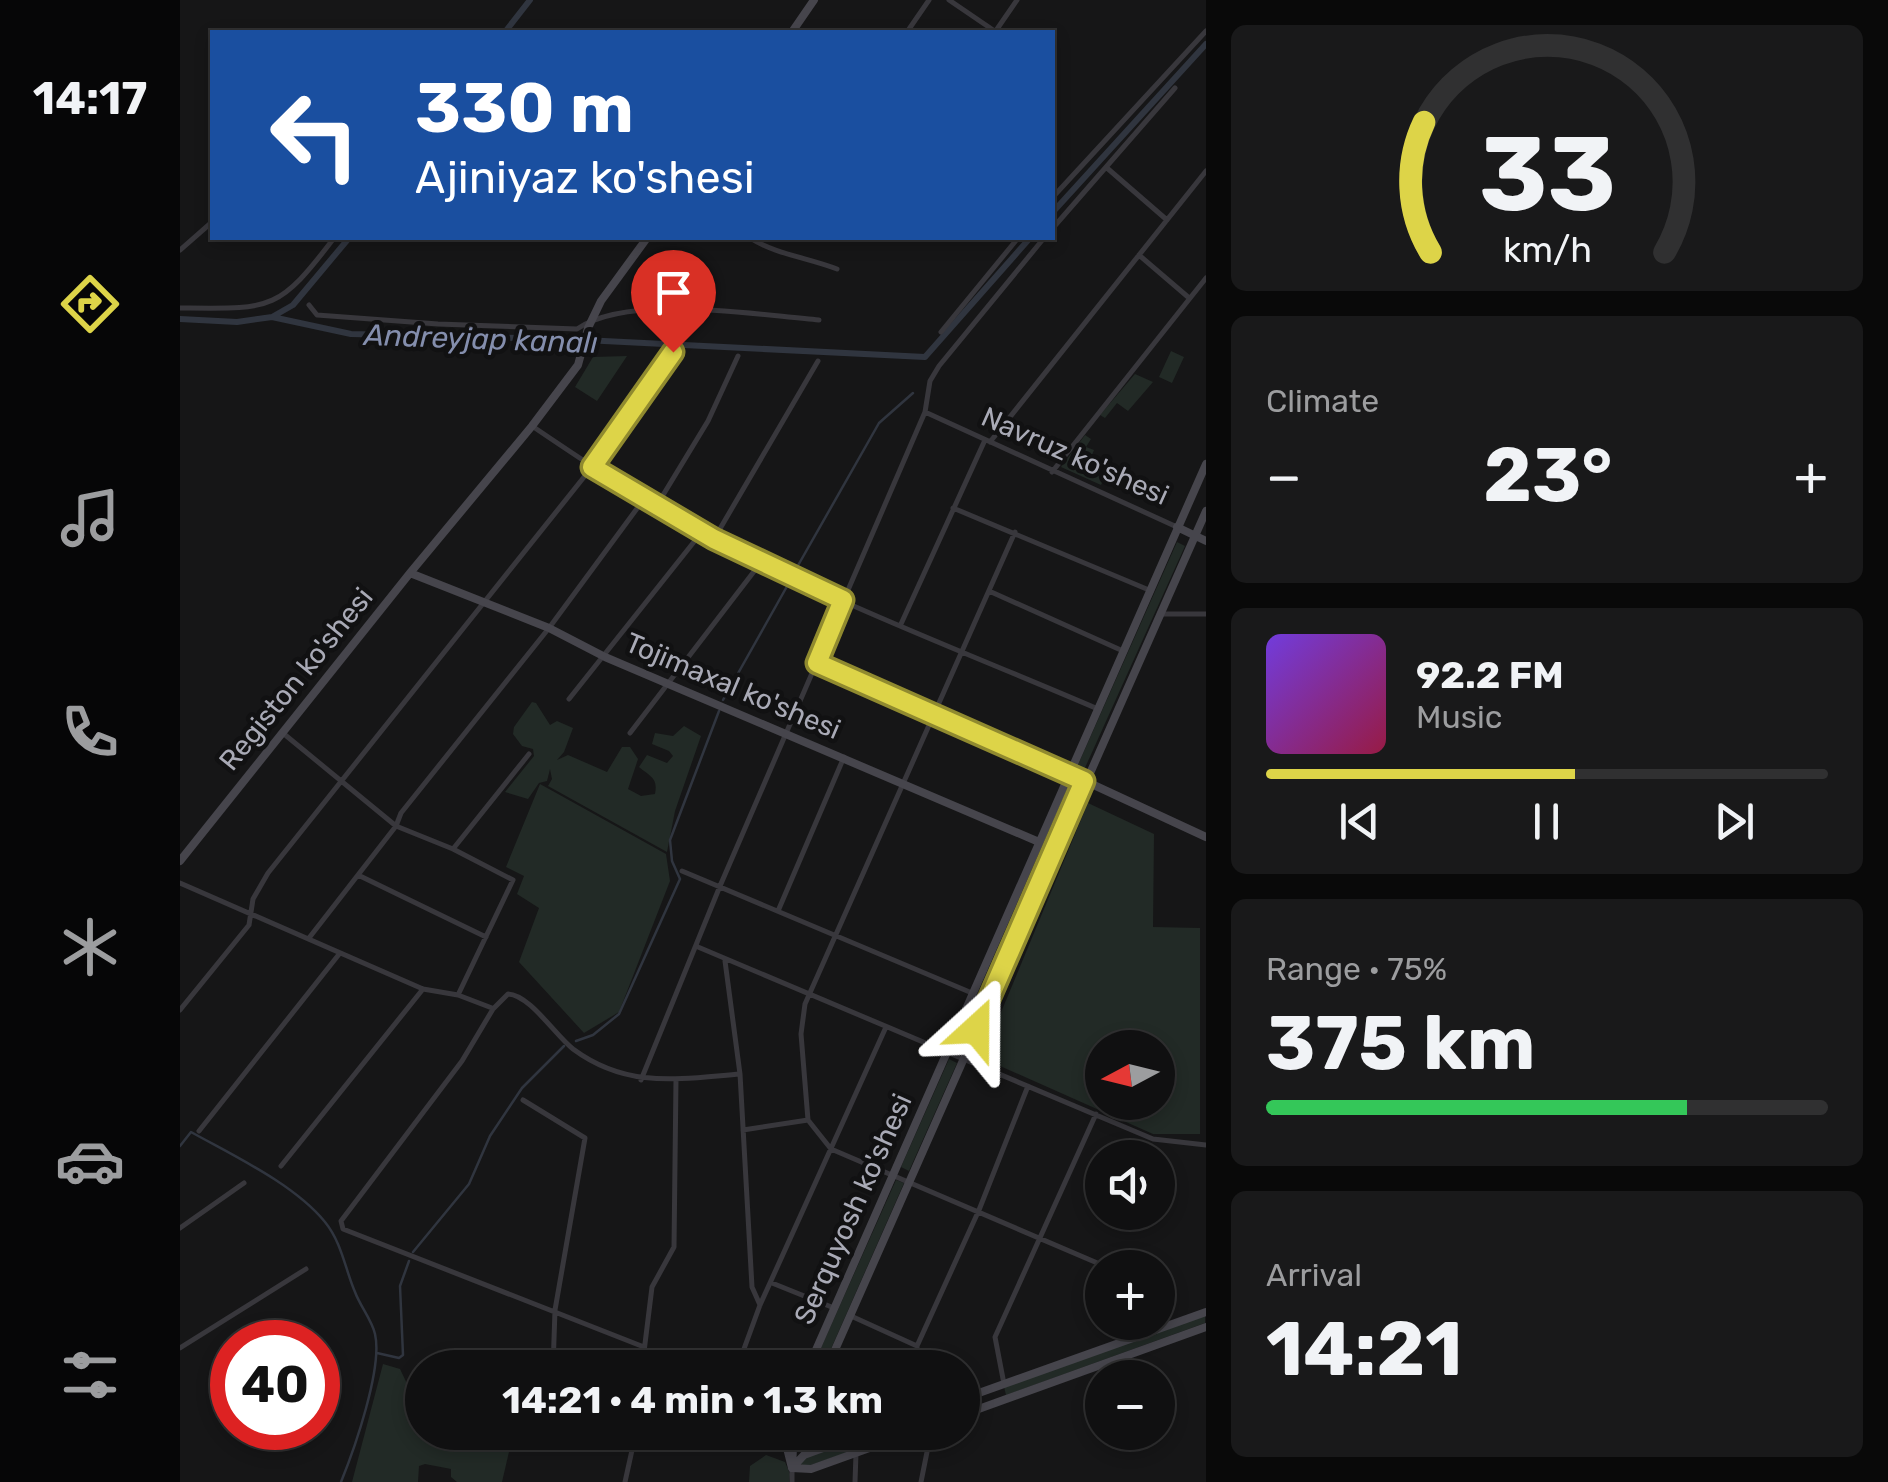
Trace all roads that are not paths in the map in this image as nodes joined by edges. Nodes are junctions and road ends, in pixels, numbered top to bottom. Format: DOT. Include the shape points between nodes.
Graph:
graph roads {
  1 [pos="814,0"];
  2 [pos="929,0"];
  3 [pos="950,0"];
  4 [pos="1017,0"];
  5 [pos="793,30"];
  6 [pos="908,30"];
  7 [pos="993,30"];
  8 [pos="997,30"];
  9 [pos="1206,31"];
  10 [pos="1176,88"];
  11 [pos="1107,168"];
  12 [pos="1206,172"];
  13 [pos="1055,195"];
  14 [pos="1167,220"];
  15 [pos="210,224"];
  16 [pos="1055,226"];
  17 [pos="332,240"];
  18 [pos="646,240"];
  19 [pos="753,240"];
  20 [pos="763,240"];
  21 [pos="1016,240"];
  22 [pos="1042,240"];
  23 [pos="760,244"];
  24 [pos="180,250"];
  25 [pos="1139,255"];
  26 [pos="838,270"];
  27 [pos="1206,278"];
  28 [pos="1188,297"];
  29 [pos="309,306"];
  30 [pos="180,308"];
  31 [pos="819,320"];
  32 [pos="589,324"];
  33 [pos="942,332"];
  34 [pos="673,352"];
  35 [pos="738,356"];
  36 [pos="818,360"];
  37 [pos="925,412"];
  38 [pos="532,426"];
  39 [pos="988,441"];
  40 [pos="1206,464"];
  41 [pos="592,467"];
  42 [pos="1052,472"];
  43 [pos="644,499"];
  44 [pos="657,505"];
  45 [pos="953,508"];
  46 [pos="1206,511"];
  47 [pos="1178,527"];
  48 [pos="702,532"];
  49 [pos="1015,532"];
  50 [pos="1194,537"];
  51 [pos="714,539"];
  52 [pos="1206,540"];
  53 [pos="762,561"];
  54 [pos="410,572"];
  55 [pos="1150,590"];
  56 [pos="990,591"];
  57 [pos="843,600"];
  58 [pos="482,603"];
  59 [pos="1160,614"];
  60 [pos="1206,614"];
  61 [pos="901,624"];
  62 [pos="549,628"];
  63 [pos="1123,650"];
  64 [pos="962,651"];
  65 [pos="605,656"];
  66 [pos="817,663"];
  67 [pos="668,684"];
  68 [pos="569,699"];
  69 [pos="1098,709"];
  70 [pos="935,715"];
  71 [pos="787,731"];
  72 [pos="281,732"];
  73 [pos="630,733"];
  74 [pos="529,754"];
  75 [pos="844,756"];
  76 [pos="1070,774"];
  77 [pos="1084,781"];
  78 [pos="340,783"];
  79 [pos="904,783"];
  80 [pos="396,826"];
  81 [pos="1206,837"];
  82 [pos="1039,842"];
  83 [pos="453,849"];
  84 [pos="182,855"];
  85 [pos="682,871"];
  86 [pos="358,875"];
  87 [pos="180,884"];
  88 [pos="720,886"];
  89 [pos="778,911"];
  90 [pos="250,917"];
  91 [pos="836,935"];
  92 [pos="486,937"];
  93 [pos="309,938"];
  94 [pos="697,947"];
  95 [pos="340,952"];
  96 [pos="725,960"];
  97 [pos="423,989"];
  98 [pos="972,992"];
  99 [pos="810,994"];
  100 [pos="458,995"];
  101 [pos="493,1008"];
  102 [pos="180,1010"];
  103 [pos="886,1026"];
  104 [pos="946,1052"];
  105 [pos="963,1059"];
  106 [pos="740,1074"];
  107 [pos="676,1079"];
  108 [pos="642,1080"];
  109 [pos="1028,1086"];
  110 [pos="523,1100"];
  111 [pos="1085,1109"];
  112 [pos="808,1120"];
  113 [pos="1093,1120"];
  114 [pos="1110,1120"];
  115 [pos="744,1130"];
  116 [pos="200,1131"];
  117 [pos="1206,1145"];
  118 [pos="831,1148"];
  119 [pos="281,1166"];
  120 [pos="894,1174"];
  121 [pos="910,1180"];
  122 [pos="244,1183"];
  123 [pos="979,1210"];
  124 [pos="180,1228"];
  125 [pos="1039,1237"];
  126 [pos="1085,1257"];
  127 [pos="306,1269"];
  128 [pos="772,1284"];
  129 [pos="760,1304"];
  130 [pos="834,1308"];
  131 [pos="555,1310"];
  132 [pos="1206,1312"];
  133 [pos="850,1316"];
  134 [pos="1175,1323"];
  135 [pos="1206,1326"];
  136 [pos="1125,1340"];
  137 [pos="917,1346"];
  138 [pos="644,1347"];
  139 [pos="180,1348"];
  140 [pos="554,1350"];
  141 [pos="644,1350"];
  142 [pos="743,1350"];
  143 [pos="816,1350"];
  144 [pos="834,1350"];
  145 [pos="917,1350"];
  146 [pos="1004,1384"];
  147 [pos="980,1393"];
  148 [pos="980,1408"];
  149 [pos="632,1450"];
  150 [pos="788,1450"];
  151 [pos="795,1450"];
  152 [pos="796,1450"];
  153 [pos="818,1450"];
  154 [pos="862,1450"];
  155 [pos="928,1450"];
  156 [pos="856,1452"];
  157 [pos="804,1455"];
  158 [pos="792,1468"];
  159 [pos="626,1482"];
  160 [pos="792,1482"];
  161 [pos="854,1482"];
  162 [pos="921,1482"];
  1 -- 5 [label="street"];
  2 -- 6 [label="street"];
  3 -- 7 [label="street"];
  4 -- 8 [label="street"];
  9 -- 13 [label="street"];
  10 -- 11 [label="street"];
  11 -- 14 [label="street"];
  11 -- 16 [label="street"];
  12 -- 14 [label="street"];
  14 -- 25 [label="street"];
  15 -- 24 [label="street"];
  17 -- 30 [label="street" via="299,283 259,307"];
  18 -- 32 [label="street"];
  19 -- 23 [label="street"];
  20 -- 23 [label="street"];
  21 -- 33 [label="street"];
  22 -- 37 [label="street" via="939,366"];
  23 -- 26 [label="street"];
  25 -- 28 [label="street"];
  25 -- 39 [label="street"];
  27 -- 28 [label="street"];
  28 -- 42 [label="street"];
  29 -- 32 [label="street" via="317,315 438,324 577,330"];
  31 -- 32 [label="street" via="648,308"];
  32 -- 38 [label="street, Registon ko'shesi" via="581,356"];
  34 -- 41 [label="street"];
  35 -- 44 [label="street"];
  36 -- 51 [label="street"];
  37 -- 39 [label="street, Navruz ko'shesi"];
  37 -- 57 [label="street"];
  38 -- 41 [label="street"];
  38 -- 54 [label="street, Registon ko'shesi"];
  39 -- 42 [label="street, Navruz ko'shesi"];
  39 -- 45 [label="street"];
  40 -- 47 [label="street, Serquyosh ko'shesi"];
  41 -- 43 [label="street"];
  41 -- 58 [label="street"];
  42 -- 47 [label="street, Navruz ko'shesi"];
  43 -- 44 [label="street"];
  43 -- 62 [label="street"];
  44 -- 48 [label="street"];
  45 -- 49 [label="street"];
  45 -- 61 [label="street"];
  46 -- 50 [label="street, Serquyosh ko'shesi"];
  47 -- 50 [label="street, Navruz ko'shesi"];
  47 -- 55 [label="street, Serquyosh ko'shesi"];
  48 -- 51 [label="street"];
  48 -- 65 [label="street"];
  49 -- 55 [label="street"];
  49 -- 56 [label="street"];
  50 -- 52 [label="street, Navruz ko'shesi"];
  50 -- 59 [label="street, Serquyosh ko'shesi"];
  51 -- 53 [label="street"];
  53 -- 57 [label="street"];
  53 -- 67 [label="street"];
  54 -- 58 [label="street, Tojimaxal ko'shesi"];
  54 -- 72 [label="street, Registon ko'shesi"];
  55 -- 63 [label="street, Serquyosh ko'shesi"];
  56 -- 63 [label="street"];
  56 -- 64 [label="street"];
  57 -- 61 [label="street"];
  57 -- 66 [label="street"];
  58 -- 62 [label="street, Tojimaxal ko'shesi"];
  58 -- 78 [label="street"];
  59 -- 60 [label="street"];
  59 -- 77 [label="street, Serquyosh ko'shesi"];
  61 -- 64 [label="street"];
  62 -- 65 [label="street, Tojimaxal ko'shesi"];
  62 -- 80 [label="street"];
  63 -- 69 [label="street, Serquyosh ko'shesi"];
  64 -- 69 [label="street"];
  64 -- 70 [label="street"];
  65 -- 67 [label="street, Tojimaxal ko'shesi"];
  65 -- 68 [label="street"];
  66 -- 70 [label="street"];
  66 -- 71 [label="street"];
  67 -- 71 [label="street, Tojimaxal ko'shesi"];
  67 -- 73 [label="street"];
  69 -- 76 [label="street, Serquyosh ko'shesi"];
  70 -- 76 [label="street"];
  70 -- 79 [label="street"];
  71 -- 75 [label="street, Tojimaxal ko'shesi"];
  71 -- 88 [label="street"];
  72 -- 78 [label="street"];
  72 -- 84 [label="street, Registon ko'shesi"];
  74 -- 83 [label="street"];
  75 -- 79 [label="street, Tojimaxal ko'shesi"];
  75 -- 89 [label="street"];
  76 -- 77 [label="street"];
  76 -- 82 [label="street, Serquyosh ko'shesi"];
  77 -- 81 [label="street"];
  77 -- 105 [label="street, Serquyosh ko'shesi"];
  78 -- 80 [label="street"];
  78 -- 90 [label="street" via="268,873"];
  79 -- 82 [label="street, Tojimaxal ko'shesi"];
  79 -- 91 [label="street"];
  80 -- 83 [label="street"];
  80 -- 86 [label="street"];
  82 -- 98 [label="street, Serquyosh ko'shesi"];
  83 -- 92 [label="street" via="513,880"];
  85 -- 88 [label="street"];
  86 -- 92 [label="street"];
  86 -- 93 [label="street"];
  87 -- 90 [label="street"];
  88 -- 89 [label="street"];
  88 -- 94 [label="street"];
  89 -- 91 [label="street"];
  90 -- 93 [label="street"];
  90 -- 102 [label="street"];
  91 -- 98 [label="street"];
  91 -- 99 [label="street"];
  92 -- 100 [label="street"];
  93 -- 95 [label="street"];
  94 -- 96 [label="street"];
  94 -- 108 [label="street"];
  95 -- 97 [label="street"];
  95 -- 116 [label="street"];
  96 -- 99 [label="street"];
  96 -- 106 [label="street"];
  97 -- 100 [label="street"];
  97 -- 119 [label="street"];
  98 -- 104 [label="street, Serquyosh ko'shesi"];
  99 -- 103 [label="street"];
  99 -- 112 [label="street" via="801,1034"];
  100 -- 101 [label="street"];
  101 -- 108 [label="street" via="508,994 522,998 574,1050"];
  101 -- 131 [label="street" via="462,1061 341,1222 343,1229"];
  103 -- 104 [label="street"];
  103 -- 118 [label="street"];
  104 -- 105 [label="street"];
  104 -- 120 [label="street, Serquyosh ko'shesi"];
  105 -- 109 [label="street"];
  105 -- 121 [label="street, Serquyosh ko'shesi"];
  106 -- 107 [label="street"];
  106 -- 115 [label="street"];
  107 -- 108 [label="street"];
  107 -- 138 [label="street" via="674,1247 654,1278"];
  109 -- 111 [label="street"];
  109 -- 123 [label="street"];
  110 -- 131 [label="street" via="585,1138"];
  112 -- 115 [label="street"];
  112 -- 118 [label="street"];
  113 -- 125 [label="street"];
  114 -- 117 [label="street" via="1153,1139"];
  115 -- 129 [label="street" via="752,1287"];
  118 -- 120 [label="street"];
  118 -- 128 [label="street"];
  120 -- 121 [label="street"];
  120 -- 130 [label="street, Serquyosh ko'shesi"];
  121 -- 123 [label="street"];
  121 -- 133 [label="street, Serquyosh ko'shesi"];
  122 -- 124 [label="street"];
  123 -- 125 [label="street"];
  123 -- 137 [label="street"];
  125 -- 126 [label="street"];
  125 -- 146 [label="street" via="996,1336"];
  127 -- 139 [label="street"];
  128 -- 129 [label="street"];
  128 -- 130 [label="street"];
  129 -- 142 [label="street"];
  130 -- 143 [label="street, Serquyosh ko'shesi"];
  131 -- 138 [label="street"];
  131 -- 140 [label="street"];
  132 -- 134 [label="street"];
  133 -- 137 [label="street"];
  133 -- 144 [label="street, Serquyosh ko'shesi"];
  135 -- 148 [label="street"];
  136 -- 146 [label="street"];
  137 -- 145 [label="street"];
  138 -- 141 [label="street"];
  146 -- 147 [label="street"];
  149 -- 159 [label="street"];
  150 -- 158 [label="street"];
  151 -- 158 [label="street"];
  152 -- 157 [label="street"];
  153 -- 157 [label="street"];
  154 -- 156 [label="street"];
  155 -- 162 [label="street"];
  156 -- 158 [label="street" via="811,1469"];
  156 -- 161 [label="street"];
  157 -- 158 [label="street"];
  158 -- 160 [label="street"];
}
